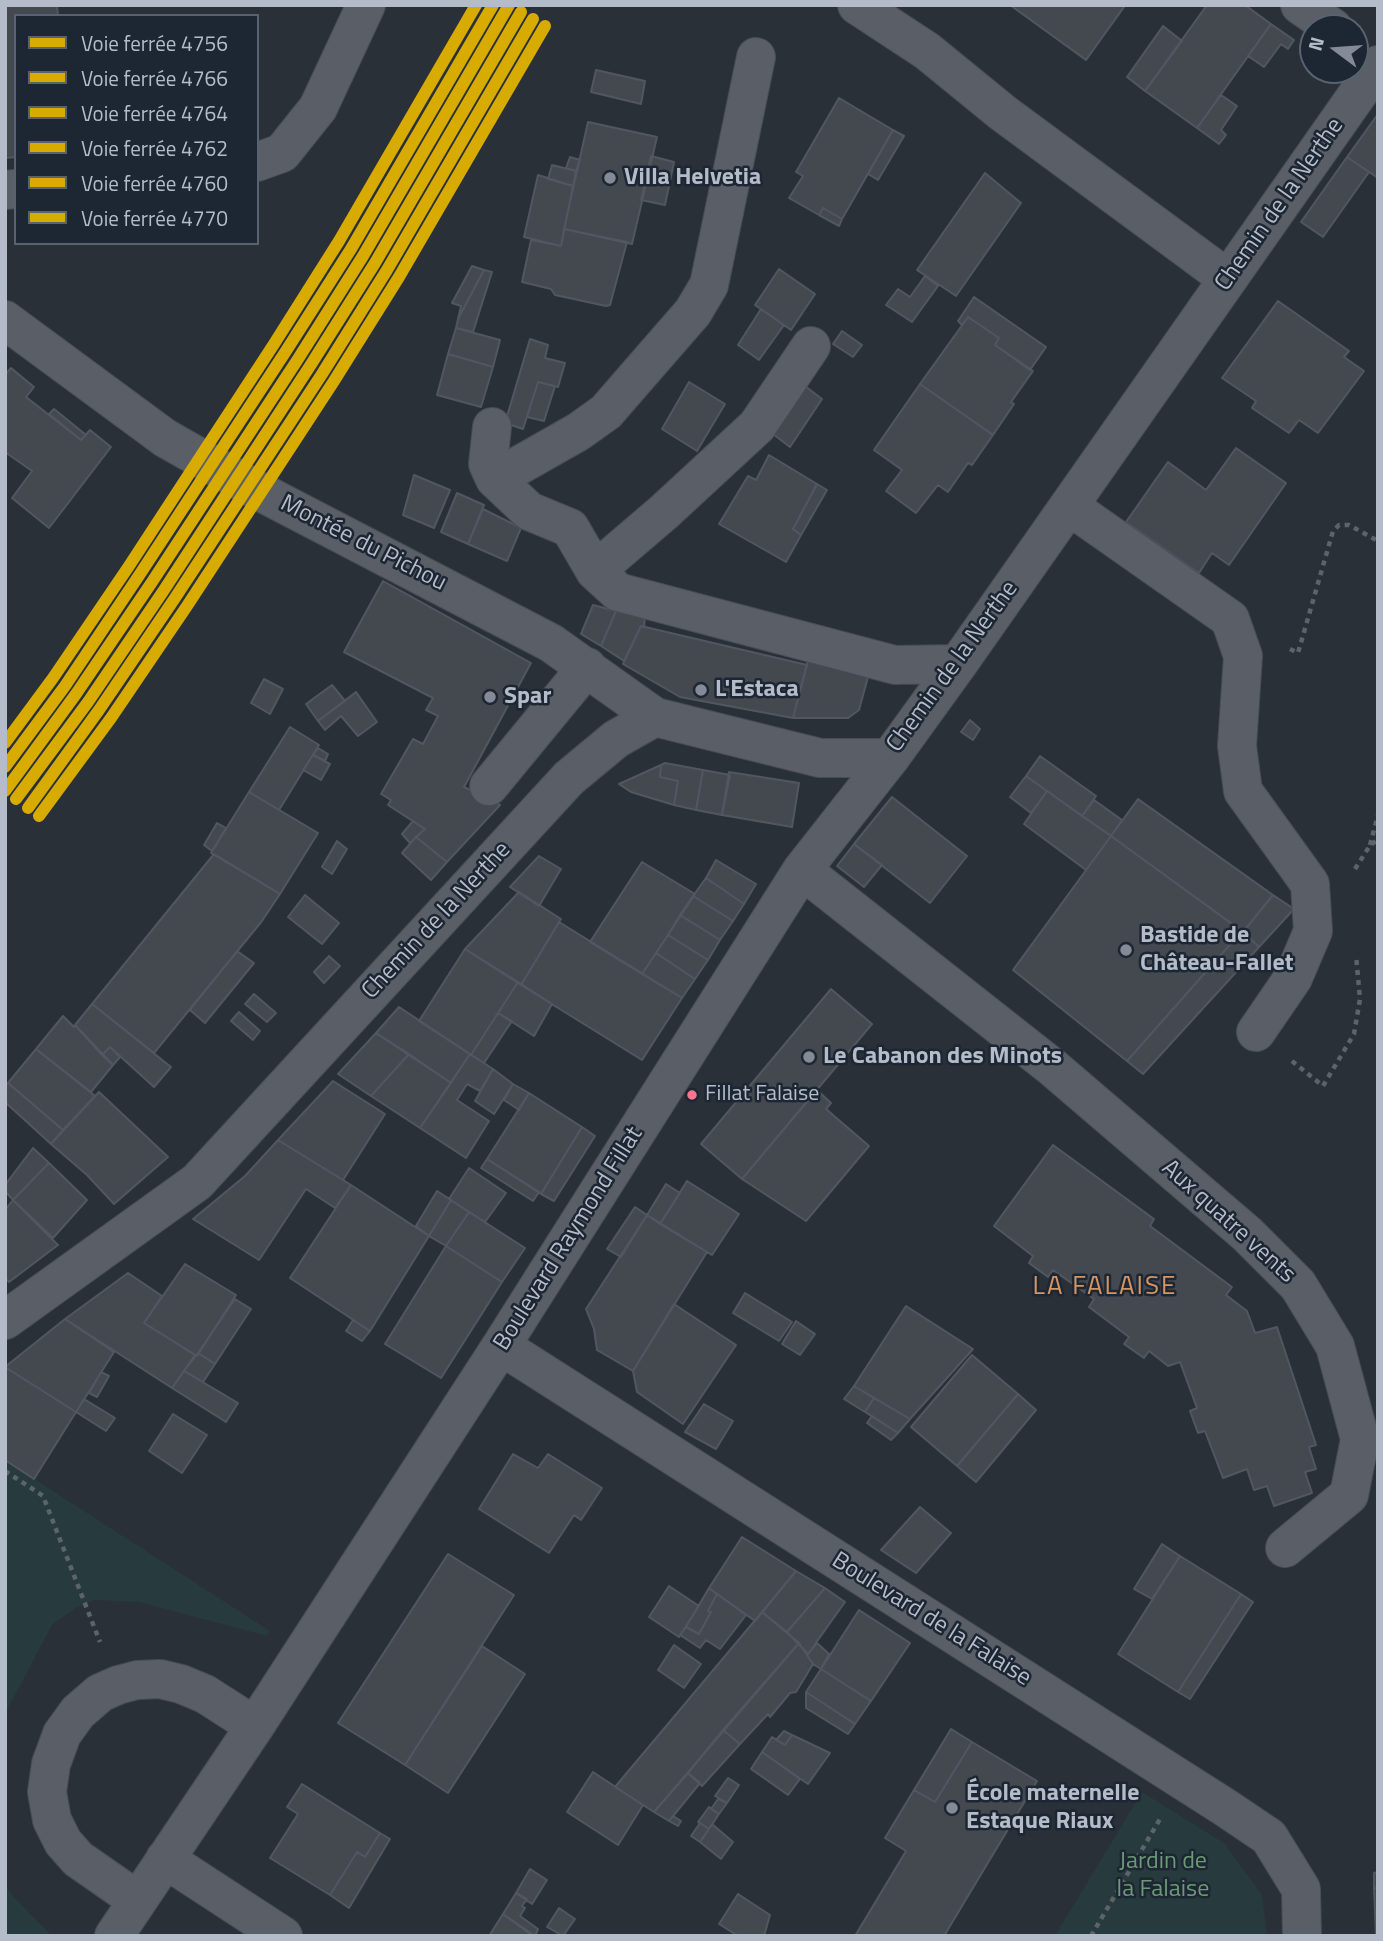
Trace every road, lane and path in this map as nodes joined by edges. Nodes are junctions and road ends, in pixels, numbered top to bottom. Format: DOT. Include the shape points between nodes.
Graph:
graph roads {
  1 [pos="366,5"];
  2 [pos="857,5"];
  3 [pos="756,57"];
  4 [pos="1378,65"];
  5 [pos="259,161"];
  6 [pos="1228,279"];
  7 [pos="5,320"];
  8 [pos="811,346"];
  9 [pos="492,426"];
  10 [pos="495,479"];
  11 [pos="1069,506"];
  12 [pos="1378,541"];
  13 [pos="595,571"];
  14 [pos="1230,619"];
  15 [pos="958,664"];
  16 [pos="587,667"];
  17 [pos="655,717"];
  18 [pos="890,758"];
  19 [pos="489,786"];
  20 [pos="1378,816"];
  21 [pos="1369,847"];
  22 [pos="802,870"];
  23 [pos="1360,999"];
  24 [pos="1256,1032"];
  25 [pos="1286,1056"];
  26 [pos="5,1320"];
  27 [pos="501,1346"];
  28 [pos="5,1471"];
  29 [pos="1285,1548"];
  30 [pos="84,1605"];
  31 [pos="255,1726"];
  32 [pos="1183,1780"];
  33 [pos="165,1859"];
  34 [pos="137,1900"];
  35 [pos="114,1936"];
  36 [pos="283,1936"];
  37 [pos="1091,1936"];
  38 [pos="1303,1936"];
  1 -- 5 [label="street" via="318,108 282,153"];
  2 -- 6 [label="street" via="927,51 1003,113"];
  3 -- 10 [label="street" via="709,285 693,312 606,412"];
  4 -- 6 [label="street, Chemin de la Nerthe"];
  6 -- 11 [label="street, Chemin de la Nerthe"];
  7 -- 16 [label="street, Montée du Pichou" via="165,438 551,643"];
  8 -- 13 [label="street" via="757,426"];
  9 -- 10 [label="street" via="488,464"];
  10 -- 13 [label="street" via="529,511 570,528"];
  11 -- 14 [label="street"];
  11 -- 15 [label="street, Chemin de la Nerthe"];
  12 -- 14 [label="path" via="1349,525 1339,525 1334,531 1298,653"];
  13 -- 15 [label="street" via="618,592 894,665"];
  14 -- 24 [label="street" via="1243,656 1237,746 1243,791 1310,884 1313,931 1293,978"];
  15 -- 18 [label="street, Chemin de la Nerthe"];
  16 -- 17 [label="street, Montée du Pichou"];
  16 -- 19 [label="street"];
  17 -- 18 [label="street, Chemin de la Nerthe" via="820,758"];
  17 -- 26 [label="street, Chemin de la Nerthe" via="616,739 569,778 197,1182"];
  18 -- 22 [label="street, Boulevard Raymond Fillat"];
  20 -- 21 [label="path"];
  22 -- 27 [label="street, Boulevard Raymond Fillat"];
  22 -- 29 [label="street, Aux quatre vents" via="1052,1067 1247,1234 1298,1285 1335,1346 1360,1439 1349,1496"];
  23 -- 25 [label="path" via="1354,1034 1323,1086"];
  27 -- 31 [label="street, Boulevard Raymond Fillat"];
  27 -- 32 [label="street, Boulevard de la Falaise"];
  28 -- 30 [label="path" via="43,1496"];
  31 -- 33 [label="street, Boulevard Raymond Fillat"];
  31 -- 34 [label="street" via="181,1684 160,1679 137,1680 100,1693 62,1734 47,1792 51,1820 78,1859"];
  32 -- 37 [label="path"];
  32 -- 38 [label="street, Boulevard de la Falaise" via="1269,1837 1301,1889"];
  33 -- 34 [label="street, Boulevard Raymond Fillat"];
  33 -- 36 [label="street"];
  34 -- 35 [label="street, Boulevard Raymond Fillat"];
}
